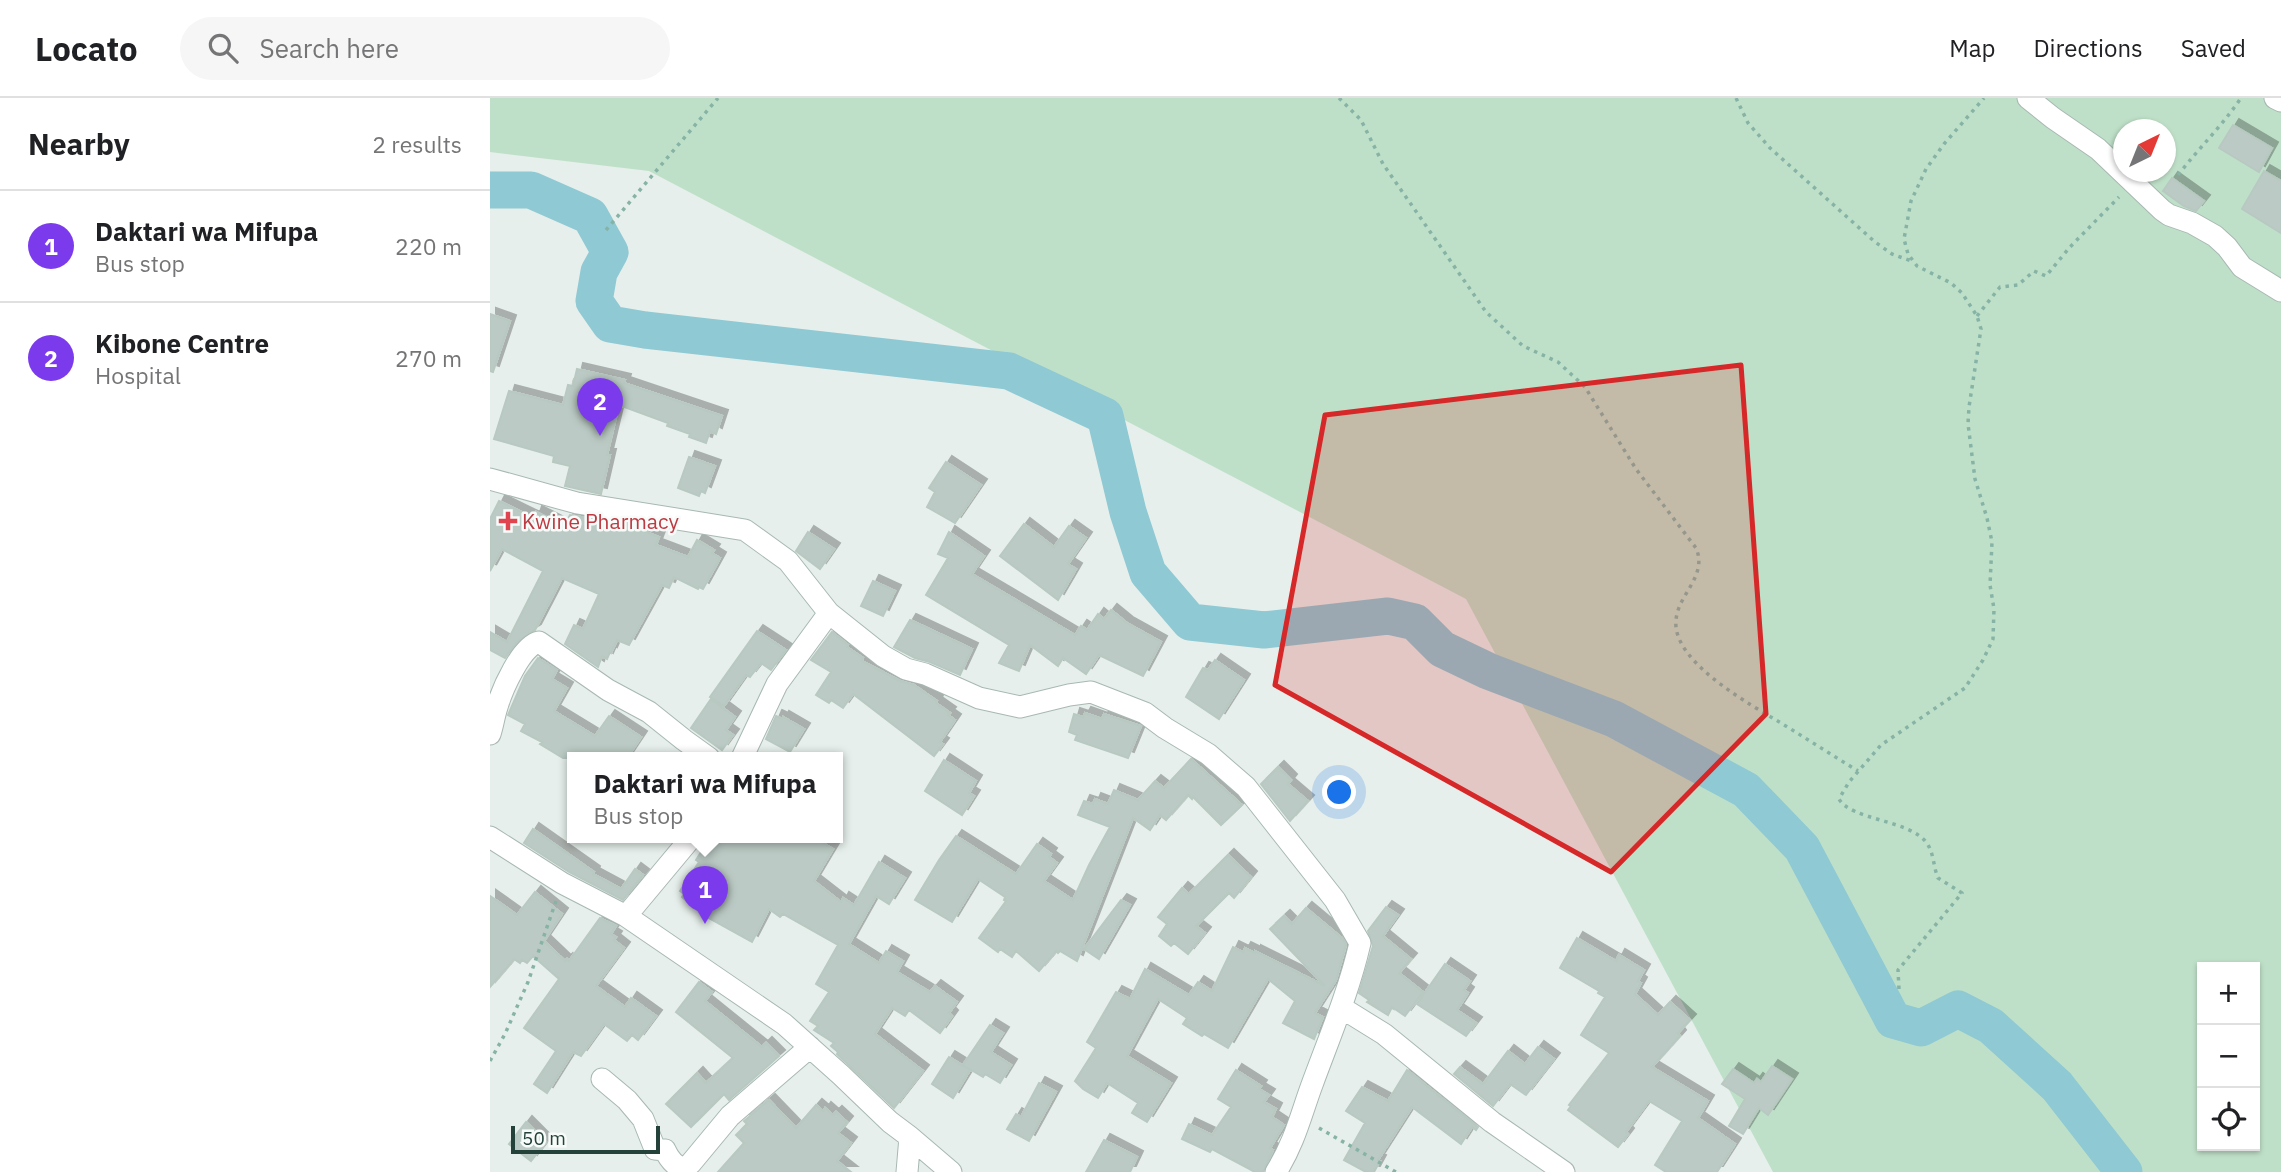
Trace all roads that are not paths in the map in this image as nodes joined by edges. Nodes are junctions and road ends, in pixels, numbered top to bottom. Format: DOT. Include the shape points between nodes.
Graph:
graph roads {
  1 [pos="2028,98"];
  2 [pos="2275,98"];
  3 [pos="2281,101"];
  4 [pos="2281,291"];
  5 [pos="490,480"];
  6 [pos="829,613"];
  7 [pos="490,734"];
  8 [pos="701,752"];
  9 [pos="745,752"];
  10 [pos="490,836"];
  11 [pos="687,843"];
  12 [pos="626,916"];
  13 [pos="1342,1008"];
  14 [pos="810,1047"];
  15 [pos="602,1079"];
  16 [pos="910,1137"];
  17 [pos="907,1172"];
  18 [pos="951,1172"];
  19 [pos="1276,1172"];
  20 [pos="1564,1172"];
  1 -- 4 [label="street" via="2098,149 2169,215 2214,236 2242,267"];
  2 -- 3 [label="street"];
  5 -- 6 [label="street" via="577,503 745,530 788,561"];
  6 -- 9 [label="street" via="778,684"];
  6 -- 13 [label="street" via="883,656 979,698 1020,707 1091,692 1145,713 1208,754 1246,787 1279,828 1335,900 1360,943"];
  7 -- 8 [label="street" via="515,667 524,652 539,642 649,712"];
  10 -- 12 [label="street" via="562,883"];
  11 -- 12 [label="street"];
  12 -- 14 [label="street" via="784,1024"];
  13 -- 19 [label="street" via="1290,1151"];
  13 -- 20 [label="street" via="1384,1034 1492,1122"];
  14 -- 15 [label="street" via="730,1116 684,1169 669,1160 665,1150 656,1149 643,1119"];
  14 -- 16 [label="street"];
  16 -- 17 [label="street"];
  16 -- 18 [label="street"];
}
